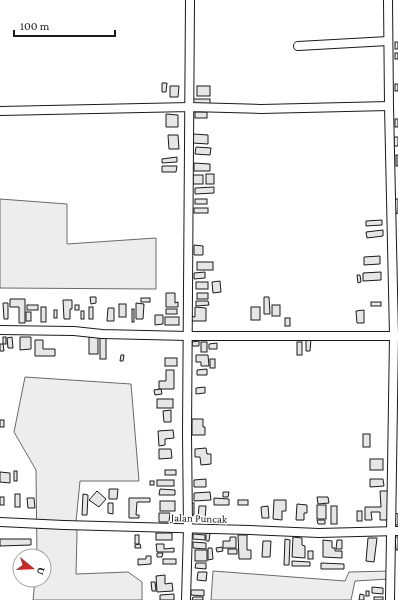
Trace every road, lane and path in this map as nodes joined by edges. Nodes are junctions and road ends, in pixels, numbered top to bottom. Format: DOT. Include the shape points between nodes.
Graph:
graph roads {
  1 [pos="190,0"];
  2 [pos="388,0"];
  3 [pos="388,41"];
  4 [pos="298,46"];
  5 [pos="389,106"];
  6 [pos="190,107"];
  7 [pos="0,111"];
  8 [pos="0,330"];
  9 [pos="188,336"];
  10 [pos="396,336"];
  11 [pos="0,522"];
  12 [pos="188,528"];
  13 [pos="394,531"];
  14 [pos="186,600"];
  15 [pos="390,600"];
  1 -- 6 [label="street"];
  2 -- 3 [label="street"];
  3 -- 4 [label="street"];
  3 -- 5 [label="street"];
  5 -- 6 [label="street" via="261,109"];
  5 -- 10 [label="street"];
  6 -- 7 [label="street"];
  6 -- 9 [label="street"];
  8 -- 9 [label="street"];
  9 -- 10 [label="street"];
  9 -- 12 [label="street"];
  10 -- 13 [label="street"];
  11 -- 12 [label="street, Jalan Puncak"];
  12 -- 13 [label="street, Jalan Puncak" via="319,533"];
  12 -- 14 [label="street"];
  13 -- 15 [label="street"];
}
